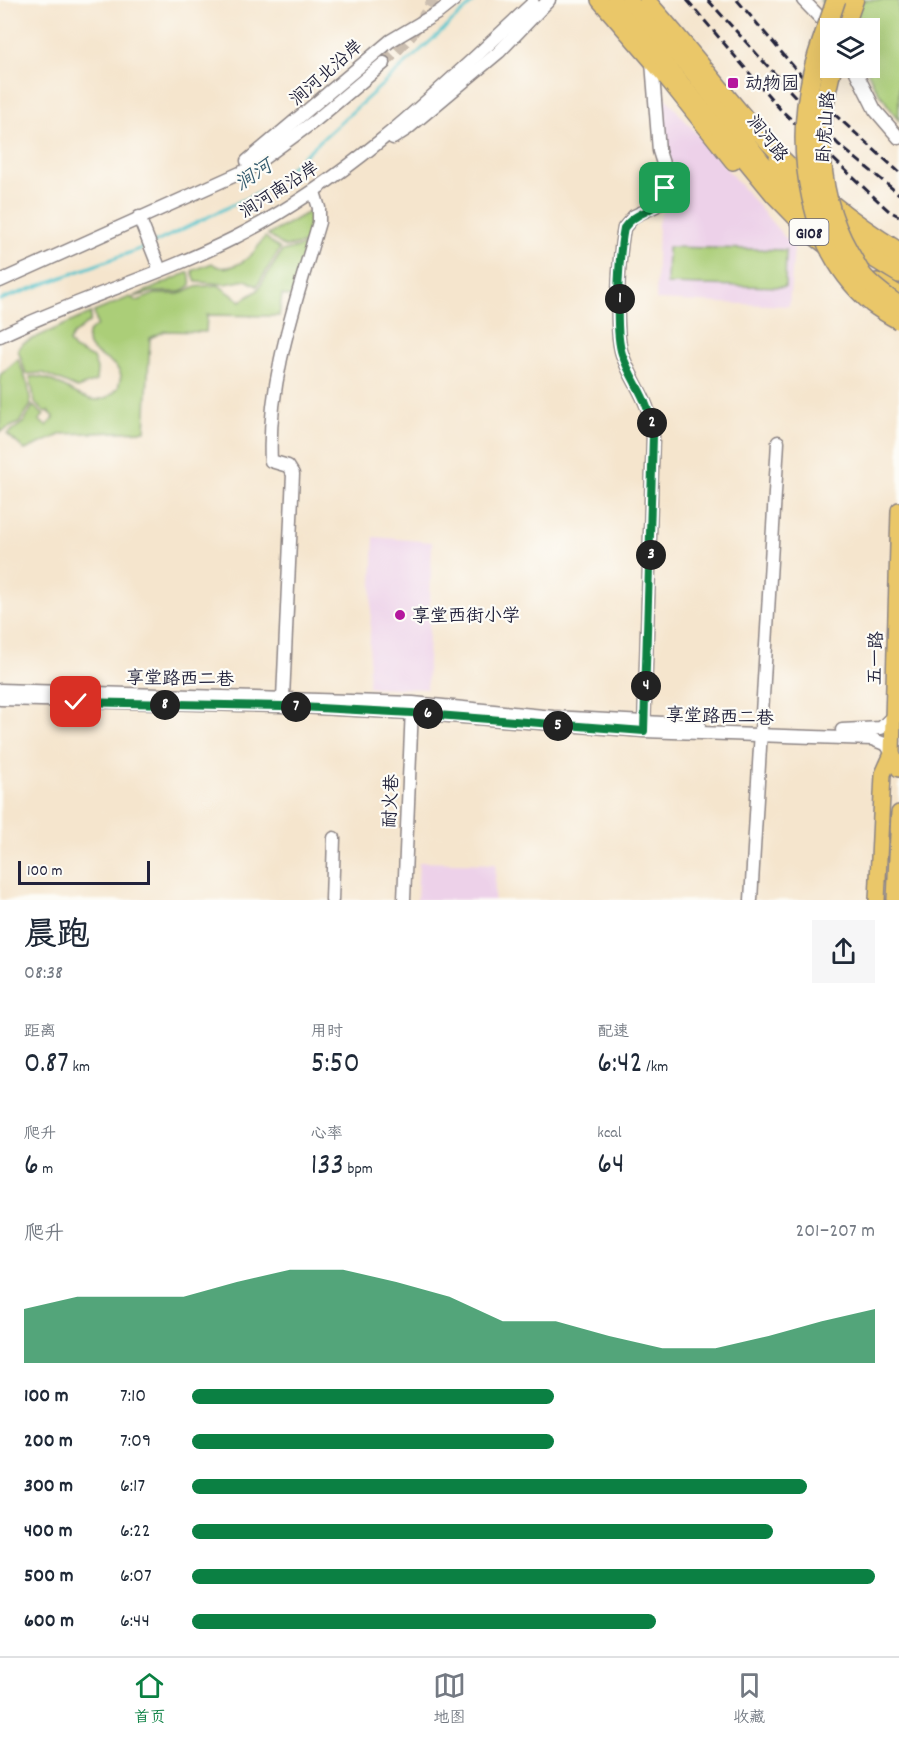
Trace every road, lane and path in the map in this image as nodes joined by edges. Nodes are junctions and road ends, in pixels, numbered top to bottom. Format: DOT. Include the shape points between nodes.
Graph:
graph roads {
  1 [pos="454,0"];
  2 [pos="549,0"];
  3 [pos="598,0"];
  4 [pos="614,0"];
  5 [pos="629,0"];
  6 [pos="647,0"];
  7 [pos="803,0"];
  8 [pos="811,0"];
  9 [pos="836,0"];
  10 [pos="854,0"];
  11 [pos="533,3"];
  12 [pos="820,18"];
  13 [pos="829,18"];
  14 [pos="848,18"];
  15 [pos="652,62"];
  16 [pos="384,63"];
  17 [pos="829,78"];
  18 [pos="859,78"];
  19 [pos="866,78"];
  20 [pos="899,128"];
  21 [pos="899,138"];
  22 [pos="766,140"];
  23 [pos="741,146"];
  24 [pos="351,164"];
  25 [pos="786,174"];
  26 [pos="227,179"];
  27 [pos="314,192"];
  28 [pos="774,196"];
  29 [pos="138,223"];
  30 [pos="899,250"];
  31 [pos="899,263"];
  32 [pos="155,267"];
  33 [pos="899,275"];
  34 [pos="0,281"];
  35 [pos="894,291"];
  36 [pos="899,306"];
  37 [pos="50,314"];
  38 [pos="899,320"];
  39 [pos="0,336"];
  40 [pos="0,345"];
  41 [pos="778,442"];
  42 [pos="899,510"];
  43 [pos="0,690"];
  44 [pos="283,698"];
  45 [pos="0,699"];
  46 [pos="416,709"];
  47 [pos="892,717"];
  48 [pos="645,727"];
  49 [pos="762,731"];
  50 [pos="892,754"];
  51 [pos="899,769"];
  52 [pos="899,813"];
  53 [pos="334,838"];
  54 [pos="332,900"];
  55 [pos="404,900"];
  56 [pos="410,900"];
  57 [pos="751,900"];
  58 [pos="877,900"];
  59 [pos="896,900"];
  1 -- 26 [label="street, 涧河北沿岸" via="383,47"];
  2 -- 24 [label="street" via="499,52 407,129"];
  3 -- 15 [label="main road, 涧河路"];
  4 -- 23 [label="main road, 涧河路 / G108"];
  5 -- 23 [label="main road, 涧河路 / G108" via="693,73"];
  6 -- 22 [label="main road, 涧河路"];
  7 -- 12 [label="street"];
  8 -- 13 [label="street"];
  9 -- 38 [label="highway, 卧虎山路, bridge" via="812,75 805,165 816,215 832,254 872,302"];
  10 -- 14 [label="highway"];
  11 -- 24 [label="street, 涧河南沿岸"];
  15 -- 28 [label="main road, 涧河路" via="750,182"];
  15 -- 48 [label="street" via="665,188 657,206 634,216 624,228 619,333 624,358 650,410 653,436"];
  16 -- 26 [label="street, 涧河北沿岸" via="316,120 249,169"];
  17 -- 36 [label="highway, 卧虎山路, bridge" via="820,153 837,230 863,275"];
  18 -- 21 [label="street" via="876,110"];
  19 -- 20 [label="street" via="880,105"];
  22 -- 25 [label="main road"];
  22 -- 30 [label="main road, 涧河路" via="820,193"];
  23 -- 25 [label="main road"];
  23 -- 28 [label="main road, 涧河路 / G108"];
  23 -- 33 [label="main road, 涧河路 / G108" via="826,229"];
  24 -- 27 [label="street, 涧河南沿岸"];
  25 -- 31 [label="main road" via="808,199"];
  26 -- 29 [label="street, 涧河北沿岸"];
  27 -- 32 [label="street, 涧河南沿岸" via="234,238"];
  27 -- 44 [label="street" via="320,208 319,222 283,354 272,422 271,461 288,466 293,474"];
  28 -- 35 [label="main road, 涧河路 / G108" via="814,237"];
  29 -- 32 [label="street"];
  29 -- 34 [label="street, 涧河北沿岸"];
  32 -- 37 [label="street, 涧河南沿岸"];
  35 -- 36 [label="main road"];
  37 -- 39 [label="street, 涧河南沿岸"];
  37 -- 40 [label="street"];
  41 -- 49 [label="street"];
  42 -- 47 [label="main road, 五一路"];
  43 -- 44 [label="street, 享堂路西二巷"];
  44 -- 46 [label="street, 享堂路西二巷"];
  45 -- 46 [label="street, 享堂路西二巷"];
  46 -- 48 [label="street, 享堂路西二巷"];
  46 -- 55 [label="street, 耐火巷"];
  46 -- 56 [label="street, 耐火巷"];
  47 -- 49 [label="street, 享堂路西二巷" via="887,725 872,730"];
  47 -- 50 [label="main road, 五一路"];
  48 -- 49 [label="street, 享堂路西二巷"];
  49 -- 50 [label="street, 享堂路西二巷" via="872,739 887,745"];
  49 -- 57 [label="street"];
  50 -- 51 [label="main road, 五一路"];
  50 -- 58 [label="main road" via="883,774"];
  52 -- 59 [label="main road"];
  53 -- 54 [label="street"];
}
